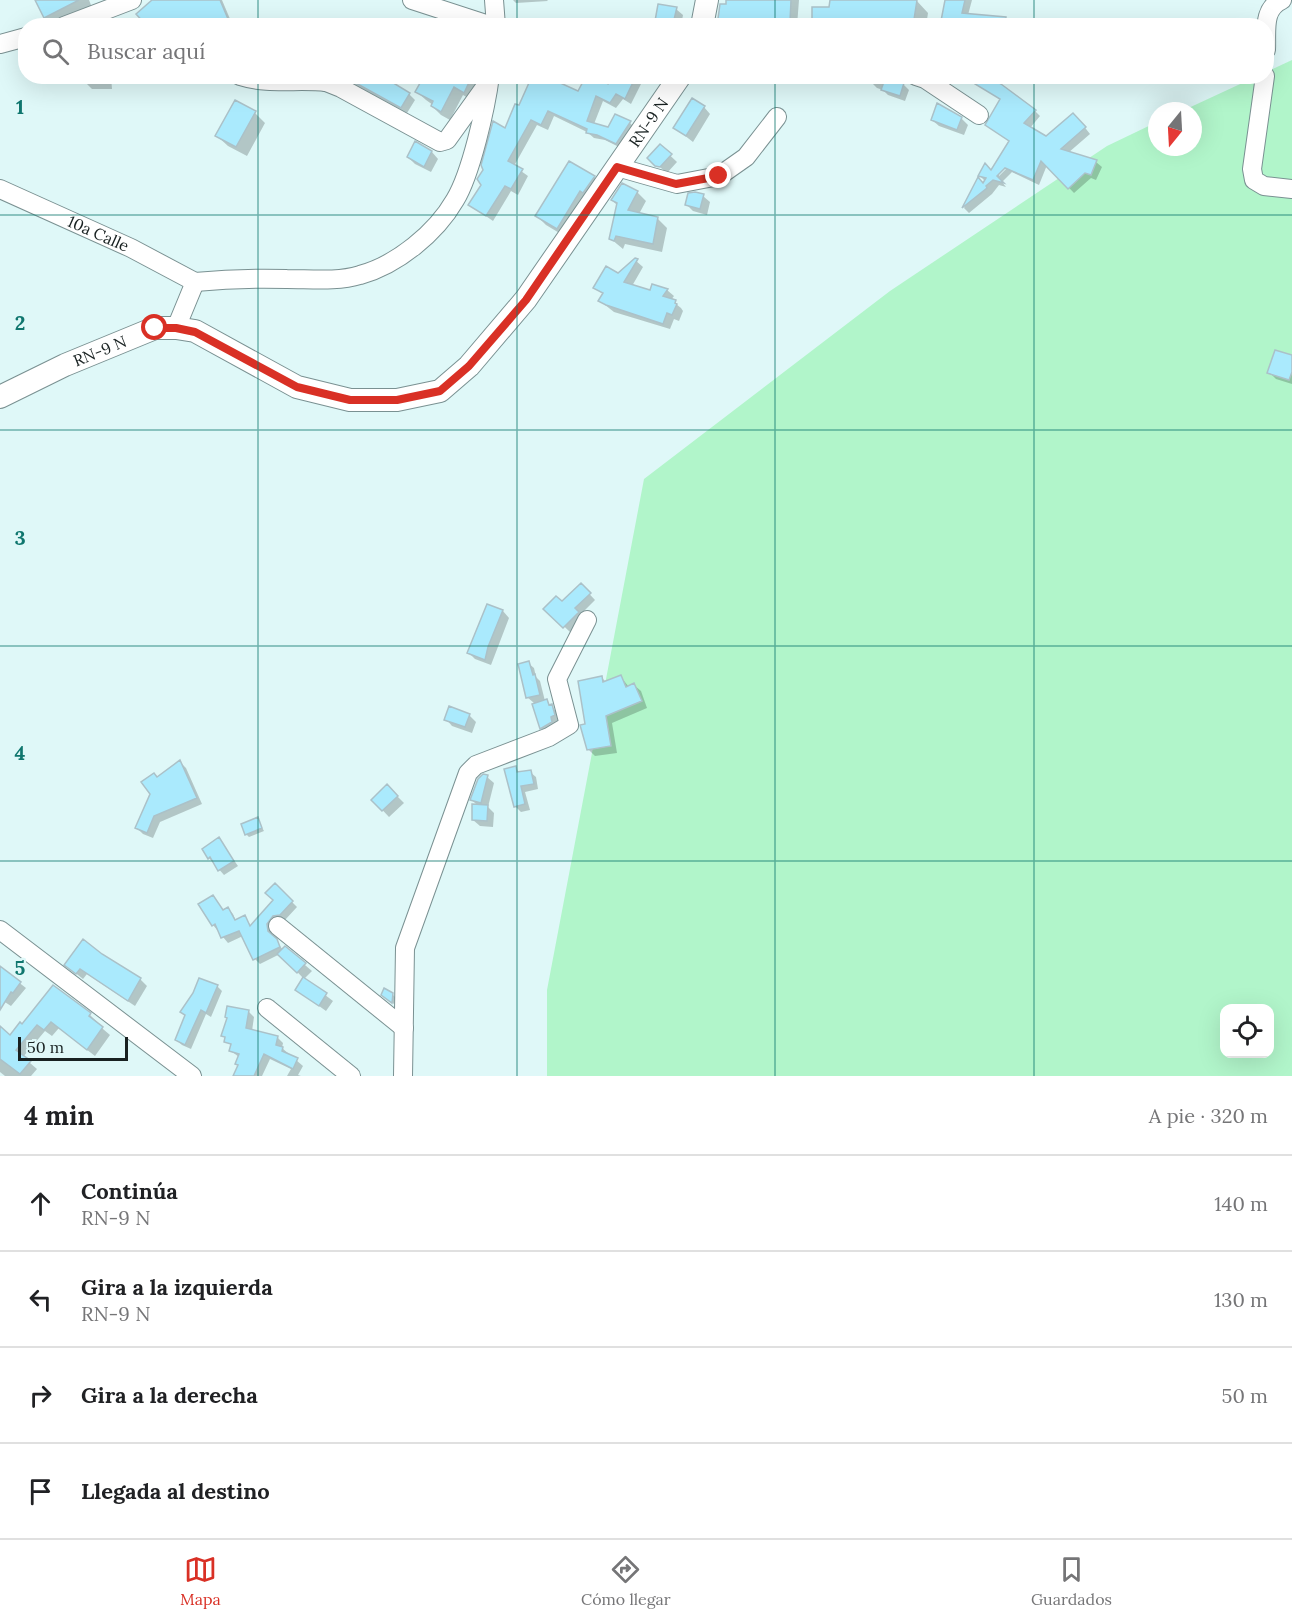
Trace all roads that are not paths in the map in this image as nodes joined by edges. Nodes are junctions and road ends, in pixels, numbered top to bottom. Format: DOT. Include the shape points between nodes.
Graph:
graph roads {
  1 [pos="132,0"];
  2 [pos="412,0"];
  3 [pos="494,0"];
  4 [pos="706,0"];
  5 [pos="1282,0"];
  6 [pos="85,18"];
  7 [pos="462,18"];
  8 [pos="494,18"];
  9 [pos="703,18"];
  10 [pos="1267,18"];
  11 [pos="18,39"];
  12 [pos="0,44"];
  13 [pos="335,84"];
  14 [pos="486,84"];
  15 [pos="489,84"];
  16 [pos="674,84"];
  17 [pos="932,84"];
  18 [pos="1264,84"];
  19 [pos="979,116"];
  20 [pos="777,117"];
  21 [pos="617,167"];
  22 [pos="0,189"];
  23 [pos="1292,189"];
  24 [pos="195,282"];
  25 [pos="176,328"];
  26 [pos="0,397"];
  27 [pos="586,620"];
  28 [pos="279,926"];
  29 [pos="0,930"];
  30 [pos="267,1008"];
  31 [pos="404,1028"];
  32 [pos="192,1076"];
  33 [pos="351,1076"];
  34 [pos="404,1076"];
  1 -- 6 [label="street"];
  2 -- 7 [label="street"];
  3 -- 8 [label="street"];
  4 -- 9 [label="main road"];
  5 -- 10 [label="street" via="1272,5"];
  11 -- 12 [label="street"];
  13 -- 14 [label="street" via="440,142 447,140"];
  15 -- 24 [label="street" via="456,200 413,248 389,264 359,276"];
  16 -- 21 [label="main road, RN-9 N"];
  17 -- 19 [label="street"];
  18 -- 23 [label="street" via="1252,169 1254,180 1264,186"];
  20 -- 21 [label="street" via="746,157 719,176 676,184"];
  21 -- 25 [label="main road, RN-9 N" via="526,300 469,366 440,391 397,400 350,400 297,387 195,332"];
  22 -- 24 [label="street, 10a Calle"];
  24 -- 25 [label="street"];
  25 -- 26 [label="main road, RN-9 N" via="155,328 64,364"];
  27 -- 31 [label="street" via="557,679 568,725 549,737 476,765 468,773 407,938"];
  28 -- 31 [label="street"];
  29 -- 32 [label="street"];
  30 -- 33 [label="street"];
  31 -- 34 [label="street"];
}
